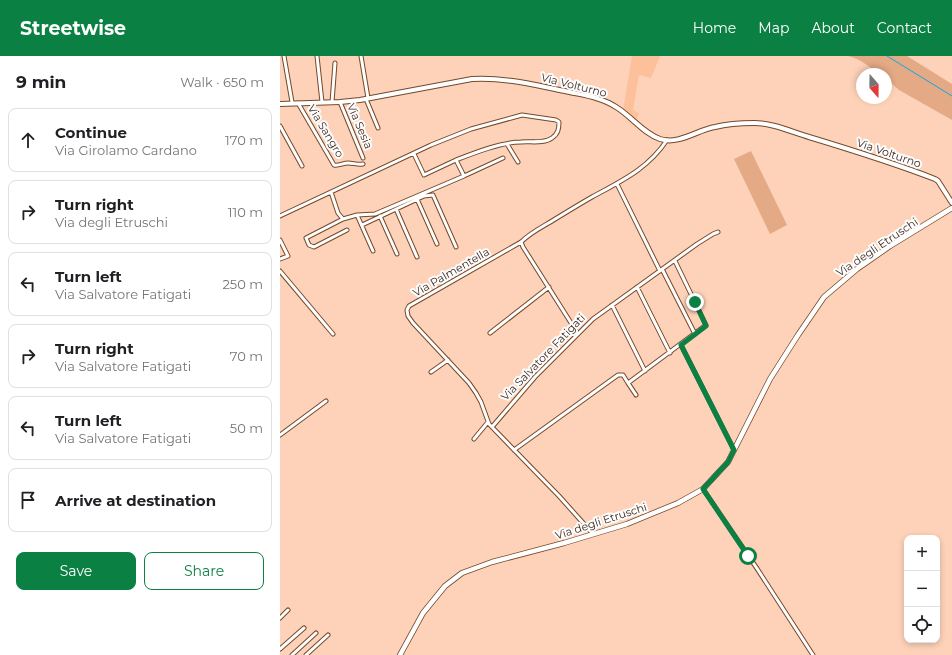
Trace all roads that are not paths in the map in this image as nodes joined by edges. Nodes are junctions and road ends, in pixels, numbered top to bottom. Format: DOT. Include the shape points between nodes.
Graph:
graph roads {
  1 [pos="284,56"];
  2 [pos="316,56"];
  3 [pos="361,56"];
  4 [pos="335,63"];
  5 [pos="367,99"];
  6 [pos="292,102"];
  7 [pos="322,102"];
  8 [pos="332,102"];
  9 [pos="340,102"];
  10 [pos="298,103"];
  11 [pos="280,104"];
  12 [pos="280,126"];
  13 [pos="378,128"];
  14 [pos="667,140"];
  15 [pos="507,144"];
  16 [pos="414,154"];
  17 [pos="364,158"];
  18 [pos="503,158"];
  19 [pos="456,160"];
  20 [pos="518,162"];
  21 [pos="363,164"];
  22 [pos="302,166"];
  23 [pos="464,176"];
  24 [pos="617,184"];
  25 [pos="331,192"];
  26 [pos="417,200"];
  27 [pos="951,205"];
  28 [pos="396,209"];
  29 [pos="357,215"];
  30 [pos="280,216"];
  31 [pos="380,216"];
  32 [pos="343,219"];
  33 [pos="362,225"];
  34 [pos="347,230"];
  35 [pos="718,232"];
  36 [pos="280,240"];
  37 [pos="521,242"];
  38 [pos="437,244"];
  39 [pos="456,247"];
  40 [pos="372,251"];
  41 [pos="396,254"];
  42 [pos="417,257"];
  43 [pos="280,259"];
  44 [pos="675,261"];
  45 [pos="661,270"];
  46 [pos="280,271"];
  47 [pos="549,287"];
  48 [pos="637,287"];
  49 [pos="612,305"];
  50 [pos="490,333"];
  51 [pos="333,334"];
  52 [pos="578,334"];
  53 [pos="694,334"];
  54 [pos="681,345"];
  55 [pos="670,353"];
  56 [pos="448,360"];
  57 [pos="645,371"];
  58 [pos="431,372"];
  59 [pos="628,384"];
  60 [pos="636,395"];
  61 [pos="326,401"];
  62 [pos="488,422"];
  63 [pos="492,427"];
  64 [pos="280,435"];
  65 [pos="474,439"];
  66 [pos="514,450"];
  67 [pos="734,450"];
  68 [pos="703,489"];
  69 [pos="593,534"];
  70 [pos="288,610"];
  71 [pos="280,618"];
  72 [pos="304,628"];
  73 [pos="316,633"];
  74 [pos="328,635"];
  75 [pos="280,649"];
  76 [pos="292,655"];
  77 [pos="306,655"];
  78 [pos="400,655"];
  79 [pos="813,655"];
  1 -- 6 [label="street"];
  2 -- 7 [label="street"];
  3 -- 5 [label="street"];
  4 -- 8 [label="street"];
  5 -- 9 [label="street, Via Volturno"];
  5 -- 13 [label="street"];
  5 -- 14 [label="street, Via Volturno" via="472,79 517,81 596,98 616,107 659,139"];
  6 -- 10 [label="street, Via Volturno"];
  6 -- 11 [label="street, Via Volturno"];
  7 -- 8 [label="street, Via Volturno"];
  7 -- 10 [label="street, Via Volturno"];
  8 -- 9 [label="street, Via Volturno"];
  9 -- 17 [label="street, Via Sesia"];
  10 -- 21 [label="street, Via Sangro" via="334,165"];
  12 -- 22 [label="street"];
  14 -- 24 [label="street, Via Palmentella" via="656,157"];
  14 -- 27 [label="street, Via Volturno" via="677,140 714,127 740,123 771,126 847,148 936,179"];
  15 -- 16 [label="street" via="550,140 557,133 559,122 522,115 472,129"];
  15 -- 19 [label="street"];
  15 -- 20 [label="street"];
  16 -- 19 [label="street" via="424,175"];
  16 -- 25 [label="street"];
  18 -- 23 [label="street"];
  19 -- 23 [label="street"];
  23 -- 29 [label="street" via="374,214"];
  24 -- 37 [label="street, Via Palmentella"];
  24 -- 45 [label="street"];
  25 -- 30 [label="street"];
  25 -- 32 [label="street" via="338,213"];
  26 -- 28 [label="street"];
  26 -- 38 [label="street"];
  26 -- 39 [label="street" via="433,195"];
  27 -- 67 [label="main road, Via degli Etruschi" via="946,212 857,269 824,297 770,379"];
  28 -- 31 [label="street"];
  28 -- 42 [label="street"];
  29 -- 32 [label="street"];
  29 -- 33 [label="street"];
  31 -- 33 [label="street"];
  31 -- 41 [label="street"];
  32 -- 34 [label="street" via="306,238 309,246 314,247"];
  33 -- 40 [label="street"];
  35 -- 44 [label="street, Via Salvatore Fatigati"];
  36 -- 43 [label="street" via="288,256"];
  37 -- 47 [label="street"];
  37 -- 56 [label="street, Via Palmentella" via="407,308 413,323"];
  44 -- 45 [label="street, Via Salvatore Fatigati"];
  44 -- 53 [label="street" via="706,324"];
  45 -- 48 [label="street, Via Salvatore Fatigati"];
  45 -- 53 [label="street"];
  46 -- 51 [label="street"];
  47 -- 50 [label="street"];
  47 -- 52 [label="street"];
  48 -- 49 [label="street, Via Salvatore Fatigati"];
  48 -- 55 [label="street"];
  49 -- 52 [label="street, Via Salvatore Fatigati"];
  49 -- 57 [label="street"];
  52 -- 63 [label="street, Via Salvatore Fatigati" via="535,377"];
  53 -- 54 [label="street"];
  54 -- 55 [label="street"];
  54 -- 67 [label="street"];
  55 -- 57 [label="street"];
  56 -- 58 [label="street"];
  56 -- 62 [label="street, Via Palmentella" via="476,393"];
  57 -- 59 [label="street"];
  59 -- 60 [label="street"];
  59 -- 66 [label="street" via="622,375 618,375"];
  61 -- 64 [label="street"];
  62 -- 63 [label="street, Via Palmentella"];
  62 -- 65 [label="street"];
  63 -- 66 [label="street, Via Palmentella"];
  66 -- 69 [label="street, Via Palmentella"];
  67 -- 68 [label="main road, Via degli Etruschi" via="728,462"];
  68 -- 69 [label="main road, Via degli Etruschi" via="643,518"];
  68 -- 79 [label="street"];
  69 -- 78 [label="main road, Via degli Etruschi" via="492,562 462,574 445,586 423,613"];
  70 -- 71 [label="street"];
  72 -- 75 [label="street"];
  73 -- 76 [label="street"];
  74 -- 77 [label="street"];
}
